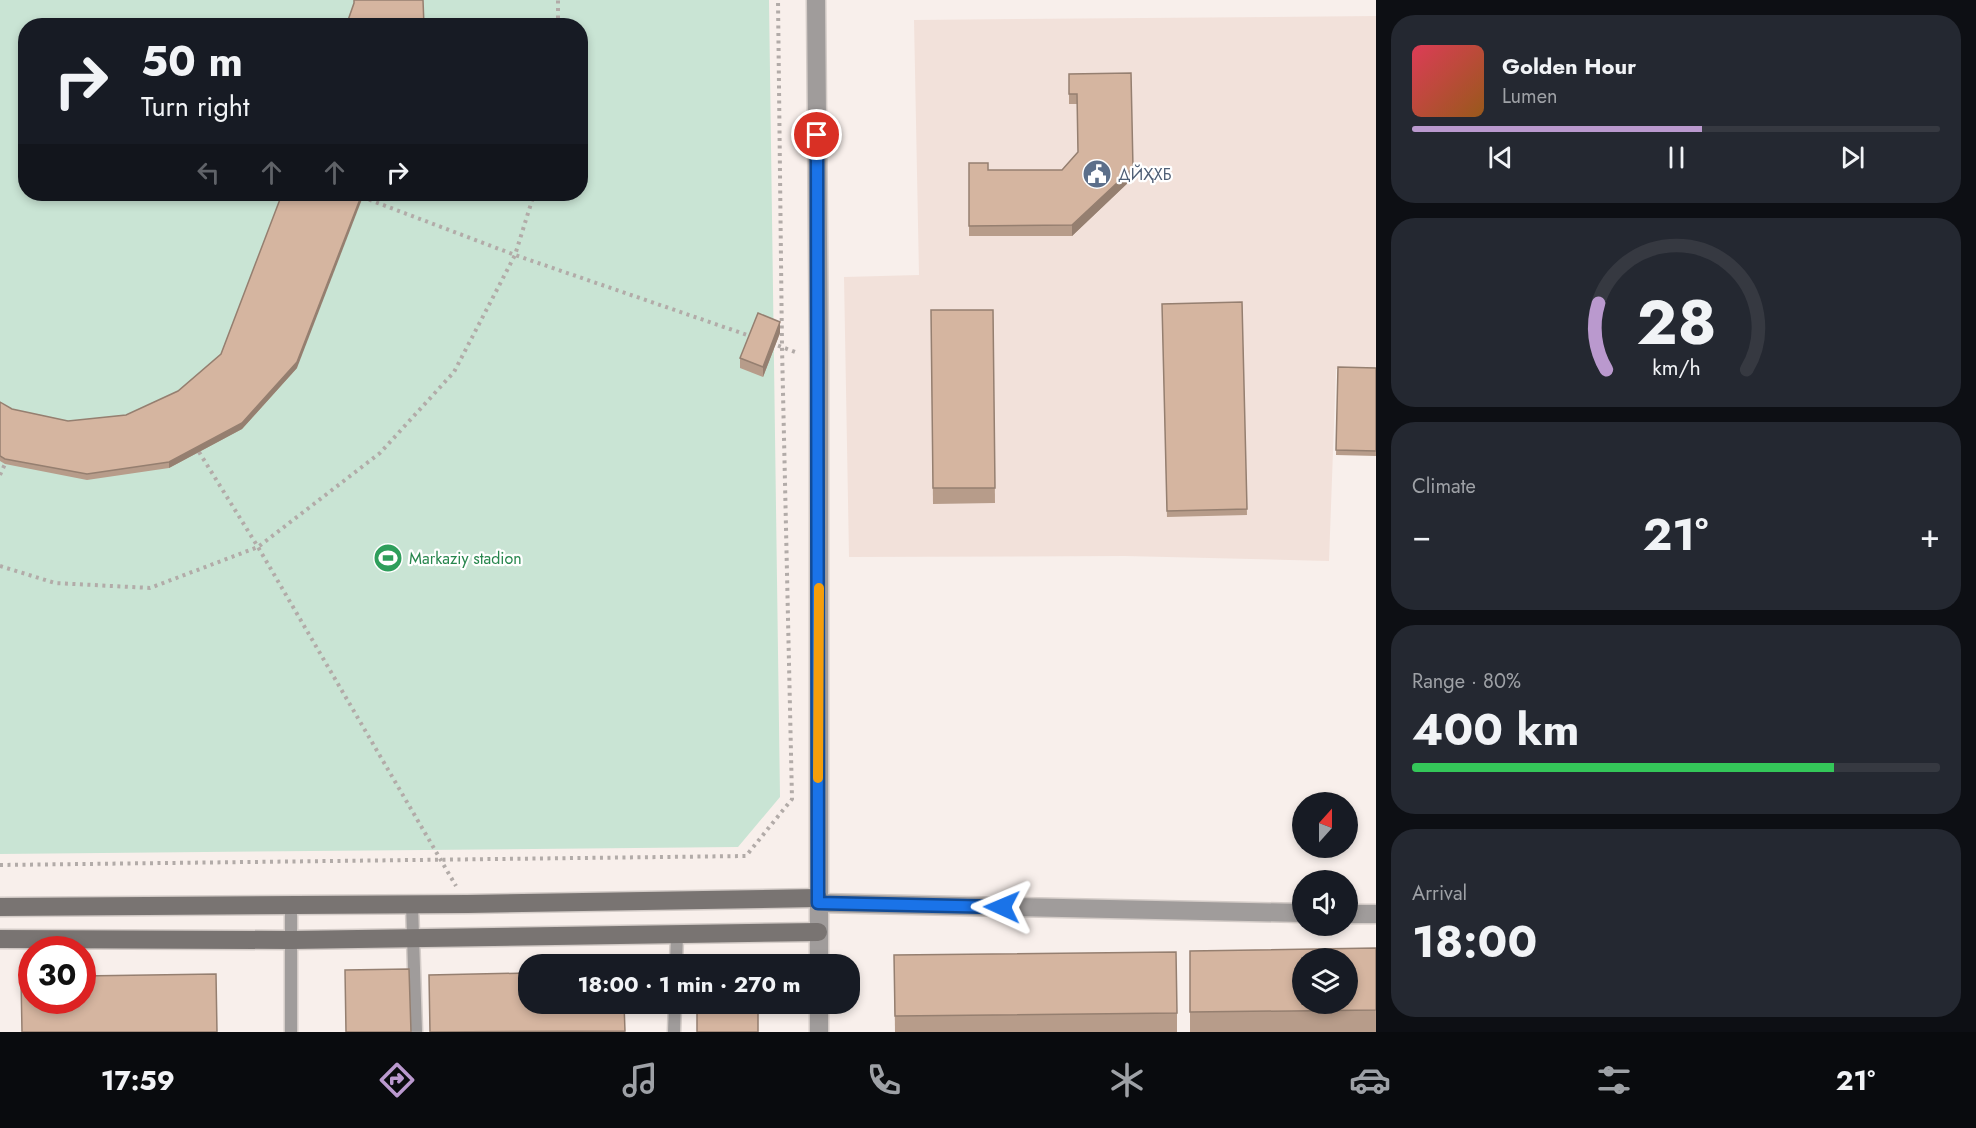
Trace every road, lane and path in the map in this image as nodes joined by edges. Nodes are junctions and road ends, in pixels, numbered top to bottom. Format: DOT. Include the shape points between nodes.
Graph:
graph roads {
  1 [pos="558,0"];
  2 [pos="778,0"];
  3 [pos="816,0"];
  4 [pos="558,18"];
  5 [pos="373,201"];
  6 [pos="532,201"];
  7 [pos="516,255"];
  8 [pos="782,347"];
  9 [pos="819,360"];
  10 [pos="199,452"];
  11 [pos="5,464"];
  12 [pos="0,475"];
  13 [pos="258,547"];
  14 [pos="0,566"];
  15 [pos="440,858"];
  16 [pos="0,865"];
  17 [pos="818,901"];
  18 [pos="412,904"];
  19 [pos="467,904"];
  20 [pos="291,905"];
  21 [pos="0,907"];
  22 [pos="1292,913"];
  23 [pos="1358,914"];
  24 [pos="1376,914"];
  25 [pos="818,932"];
  26 [pos="676,935"];
  27 [pos="412,938"];
  28 [pos="0,939"];
  29 [pos="291,940"];
  30 [pos="676,954"];
  31 [pos="819,954"];
  32 [pos="675,1014"];
  33 [pos="819,1014"];
  34 [pos="291,1032"];
  35 [pos="416,1032"];
  36 [pos="674,1032"];
  37 [pos="819,1032"];
  1 -- 4 [label="path"];
  2 -- 8 [label="path"];
  3 -- 9 [label="street"];
  5 -- 7 [label="path"];
  6 -- 7 [label="path"];
  7 -- 8 [label="path"];
  7 -- 13 [label="path" via="454,372 380,453"];
  8 -- 9 [label="path"];
  8 -- 15 [label="path" via="792,799 746,856"];
  9 -- 17 [label="street"];
  10 -- 13 [label="path"];
  11 -- 12 [label="path"];
  13 -- 14 [label="path" via="150,588 55,583"];
  13 -- 15 [label="path"];
  15 -- 16 [label="path"];
  15 -- 19 [label="path"];
  17 -- 19 [label="street"];
  17 -- 22 [label="street"];
  17 -- 25 [label="street"];
  18 -- 19 [label="street"];
  18 -- 20 [label="street"];
  18 -- 27 [label="lane"];
  20 -- 21 [label="street"];
  20 -- 29 [label="lane"];
  23 -- 24 [label="street"];
  25 -- 26 [label="street"];
  25 -- 31 [label="street"];
  26 -- 27 [label="street"];
  26 -- 30 [label="lane"];
  27 -- 29 [label="street"];
  27 -- 35 [label="lane"];
  28 -- 29 [label="street"];
  29 -- 34 [label="lane"];
  32 -- 36 [label="lane"];
  33 -- 37 [label="street"];
}
